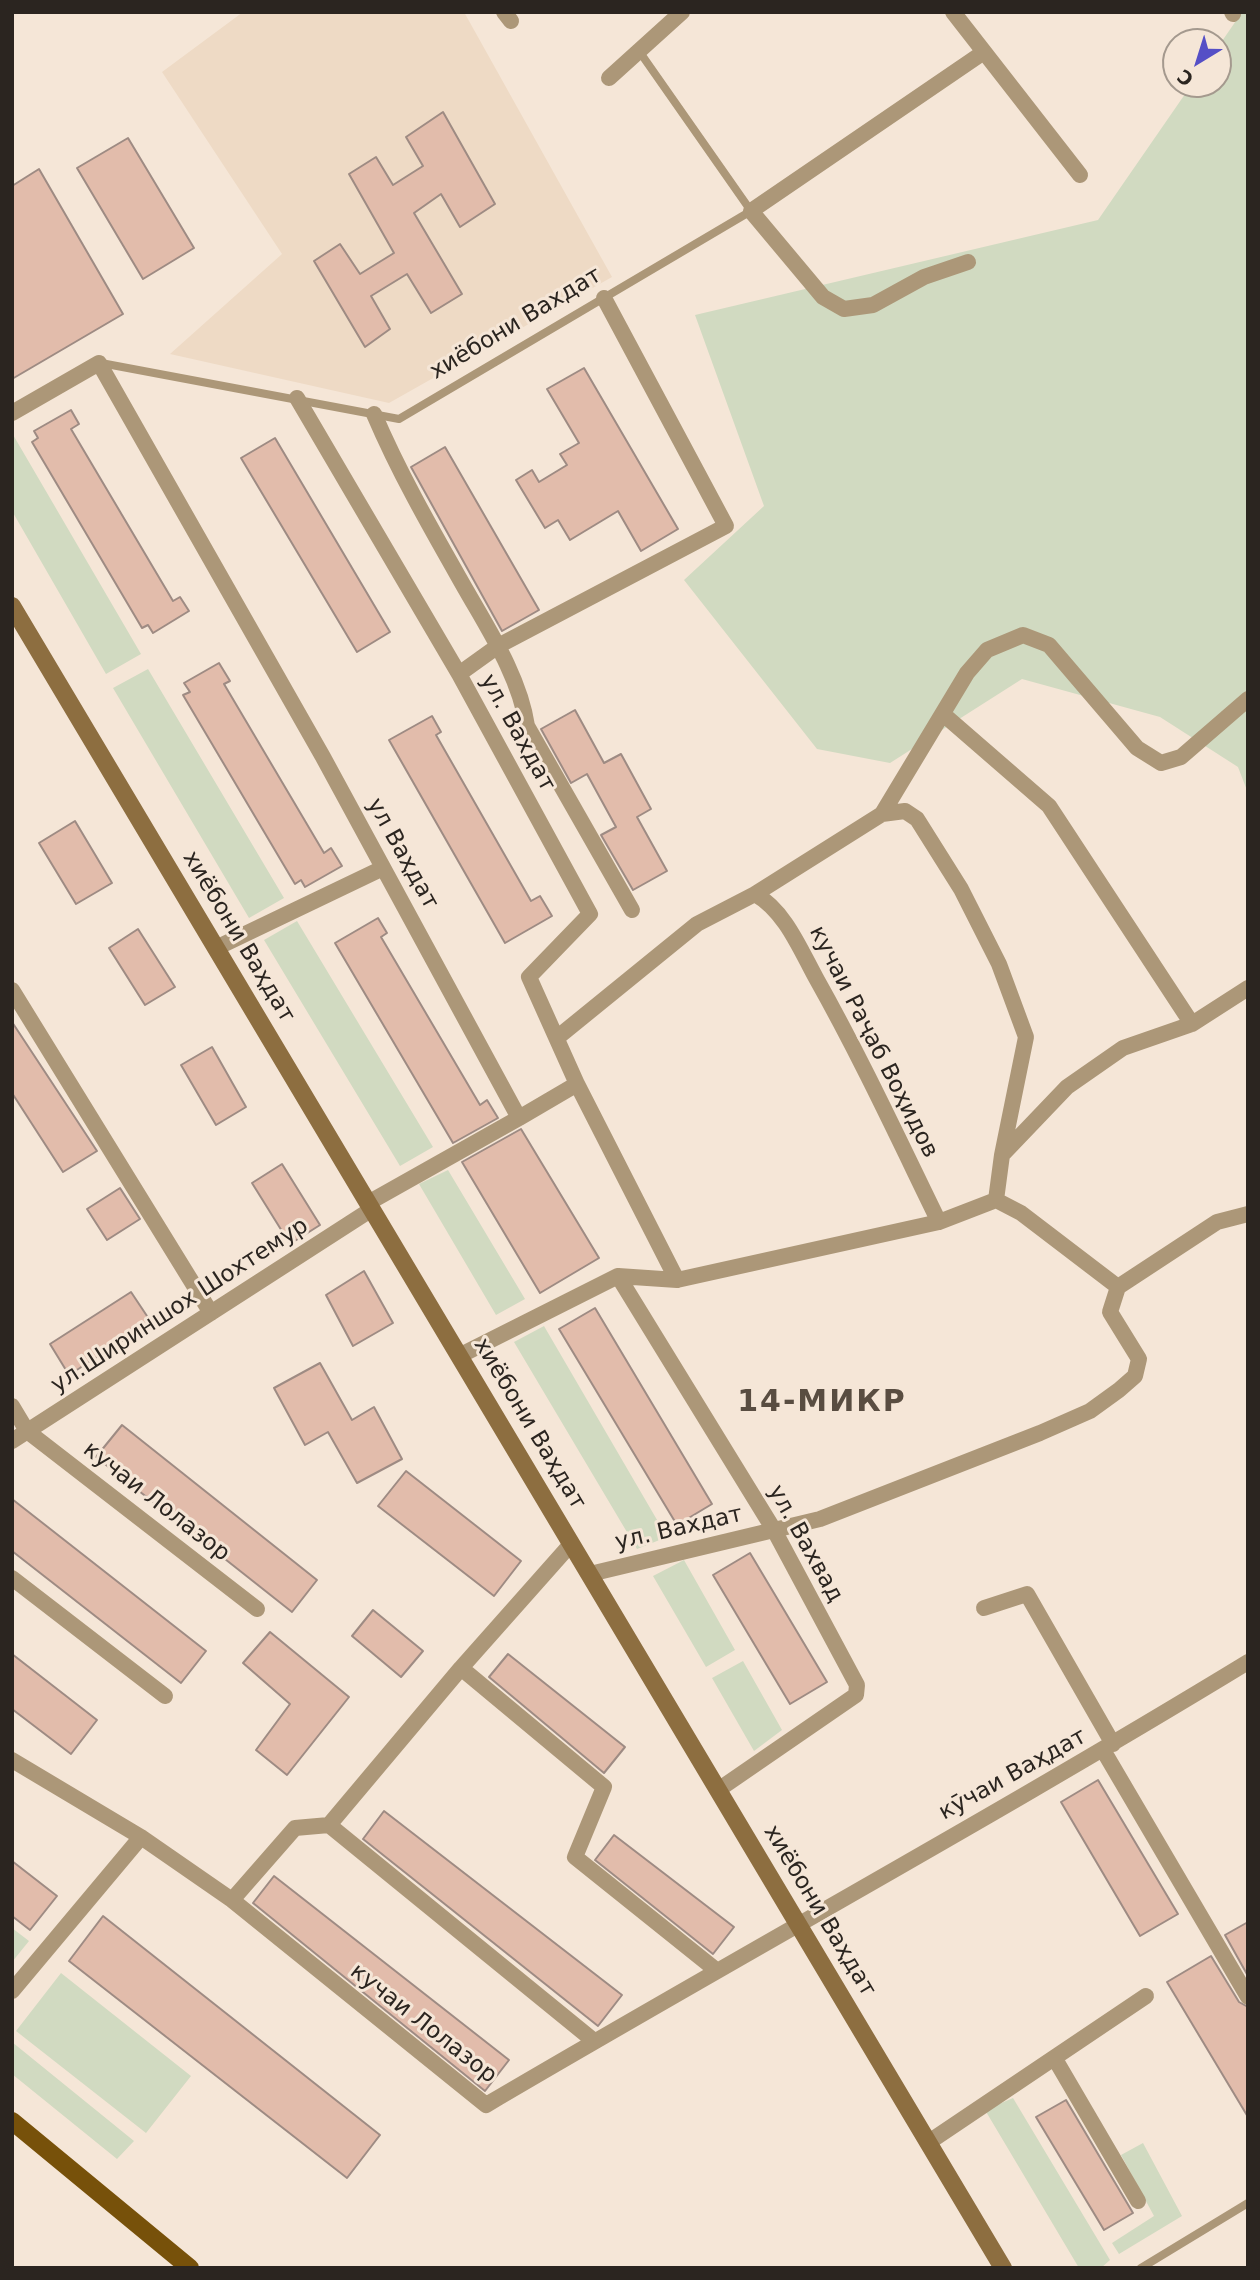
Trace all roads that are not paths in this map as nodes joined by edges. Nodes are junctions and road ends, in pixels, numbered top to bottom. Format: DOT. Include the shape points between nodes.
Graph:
graph roads {
  1 [pos="682,12"];
  2 [pos="953,12"];
  3 [pos="639,51"];
  4 [pos="984,52"];
  5 [pos="609,78"];
  6 [pos="1080,175"];
  7 [pos="751,211"];
  8 [pos="968,262"];
  9 [pos="604,298"];
  10 [pos="99,363"];
  11 [pos="297,398"];
  12 [pos="12,413"];
  13 [pos="374,414"];
  14 [pos="12,606"];
  15 [pos="498,646"];
  16 [pos="459,674"];
  17 [pos="1248,699"];
  18 [pos="943,713"];
  19 [pos="882,814"];
  20 [pos="383,868"];
  21 [pos="755,894"];
  22 [pos="632,909"];
  23 [pos="216,948"];
  24 [pos="1248,988"];
  25 [pos="12,990"];
  26 [pos="1192,1024"];
  27 [pos="558,1037"];
  28 [pos="577,1084"];
  29 [pos="519,1118"];
  30 [pos="1002,1155"];
  31 [pos="996,1200"];
  32 [pos="370,1206"];
  33 [pos="1248,1214"];
  34 [pos="939,1222"];
  35 [pos="618,1276"];
  36 [pos="677,1280"];
  37 [pos="1118,1287"];
  38 [pos="211,1312"];
  39 [pos="459,1356"];
  40 [pos="12,1406"];
  41 [pos="27,1431"];
  42 [pos="12,1441"];
  43 [pos="774,1530"];
  44 [pos="571,1544"];
  45 [pos="590,1574"];
  46 [pos="12,1578"];
  47 [pos="984,1608"];
  48 [pos="257,1609"];
  49 [pos="1248,1662"];
  50 [pos="458,1672"];
  51 [pos="165,1696"];
  52 [pos="1108,1747"];
  53 [pos="12,1759"];
  54 [pos="718,1790"];
  55 [pos="329,1825"];
  56 [pos="141,1837"];
  57 [pos="232,1900"];
  58 [pos="797,1923"];
  59 [pos="711,1973"];
  60 [pos="12,1991"];
  61 [pos="1146,1996"];
  62 [pos="1248,1997"];
  63 [pos="594,2041"];
  64 [pos="1055,2059"];
  65 [pos="12,2121"];
  66 [pos="929,2142"];
  67 [pos="1138,2201"];
  68 [pos="1248,2203"];
  69 [pos="190,2268"];
  70 [pos="1003,2268"];
  71 [pos="1141,2268"];
  1 -- 3 [label="street"];
  2 -- 4 [label="street"];
  3 -- 5 [label="street"];
  3 -- 7 [label="lane"];
  4 -- 6 [label="street"];
  4 -- 7 [label="street"];
  7 -- 8 [label="street" via="823,297 844,309 873,305 924,277"];
  7 -- 9 [label="lane, хиёбони Вахдат"];
  9 -- 13 [label="lane, хиёбони Вахдат" via="399,419"];
  9 -- 15 [label="street" via="726,526"];
  10 -- 11 [label="lane, хиёбони Вахдат"];
  10 -- 12 [label="street"];
  10 -- 20 [label="street, ул Ваҳдат"];
  11 -- 13 [label="lane, хиёбони Вахдат"];
  11 -- 16 [label="street, ул. Вахдат"];
  13 -- 15 [label="street" via="397,466"];
  14 -- 23 [label="main road, хиёбони Ваҳдат"];
  15 -- 16 [label="street"];
  15 -- 22 [label="street" via="527,726"];
  16 -- 27 [label="street, ул. Вахдат" via="590,914 529,977"];
  17 -- 18 [label="street" via="1181,757 1161,762 1137,748 1049,645 1023,635 986,650"];
  18 -- 19 [label="street"];
  18 -- 26 [label="street" via="1049,806"];
  19 -- 21 [label="street"];
  19 -- 30 [label="street" via="905,811 918,819 999,964 1026,1037"];
  20 -- 23 [label="street"];
  20 -- 29 [label="street, ул Ваҳдат"];
  21 -- 27 [label="street" via="696,924"];
  21 -- 34 [label="street, кучаи Раҷаб Воҳидов" via="769,902 788,927 854,1045"];
  23 -- 32 [label="main road, хиёбони Ваҳдат"];
  24 -- 26 [label="street"];
  25 -- 38 [label="street"];
  26 -- 30 [label="street" via="1123,1048 1101,1063 1067,1087"];
  27 -- 28 [label="street, ул. Вахдат"];
  28 -- 29 [label="street"];
  28 -- 36 [label="street"];
  29 -- 32 [label="street"];
  30 -- 31 [label="street"];
  31 -- 34 [label="street"];
  31 -- 37 [label="street" via="1021,1213"];
  32 -- 38 [label="street, ул.Шириншох Шохтемур"];
  32 -- 39 [label="main road, хиёбони Ваҳдат"];
  33 -- 37 [label="street" via="1217,1222"];
  34 -- 36 [label="street"];
  35 -- 36 [label="street"];
  35 -- 39 [label="street"];
  35 -- 43 [label="street, ул. Вахвад"];
  37 -- 43 [label="street, ул. Вахдат" via="1110,1312 1139,1359 1135,1376 1119,1391 1090,1411 1041,1433 820,1519"];
  38 -- 41 [label="street, ул.Шириншох Шохтемур"];
  39 -- 44 [label="main road, хиёбони Ваҳдат"];
  40 -- 41 [label="street"];
  41 -- 42 [label="street, ул.Шириншох Шохтемур"];
  41 -- 48 [label="street, кучаи Лолазор"];
  43 -- 45 [label="street, ул. Вахдат"];
  43 -- 54 [label="street, ул. Вахвад" via="858,1692"];
  44 -- 45 [label="main road, хиёбони Ваҳдат"];
  44 -- 50 [label="street"];
  45 -- 54 [label="main road, хиёбони Ваҳдат"];
  46 -- 51 [label="street"];
  47 -- 52 [label="street" via="1027,1594"];
  49 -- 52 [label="street, кӯчаи Ваҳдат"];
  50 -- 55 [label="street"];
  50 -- 59 [label="street" via="604,1787 575,1857"];
  52 -- 58 [label="street, кӯчаи Ваҳдат"];
  52 -- 62 [label="street"];
  53 -- 56 [label="street, кучаи Лолазор"];
  54 -- 58 [label="main road, хиёбони Ваҳдат"];
  55 -- 57 [label="street" via="295,1828"];
  55 -- 63 [label="street"];
  56 -- 57 [label="street, кучаи Лолазор"];
  56 -- 60 [label="street"];
  57 -- 63 [label="street, кучаи Лолазор" via="486,2105"];
  58 -- 59 [label="street, кӯчаи Ваҳдат"];
  58 -- 66 [label="main road, хиёбони Ваҳдат"];
  59 -- 63 [label="street, кучаи Лолазор"];
  61 -- 64 [label="street"];
  64 -- 66 [label="street"];
  64 -- 67 [label="street"];
  65 -- 69 [label="main road"];
  66 -- 70 [label="main road, хиёбони Ваҳдат"];
  68 -- 71 [label="lane"];
}
